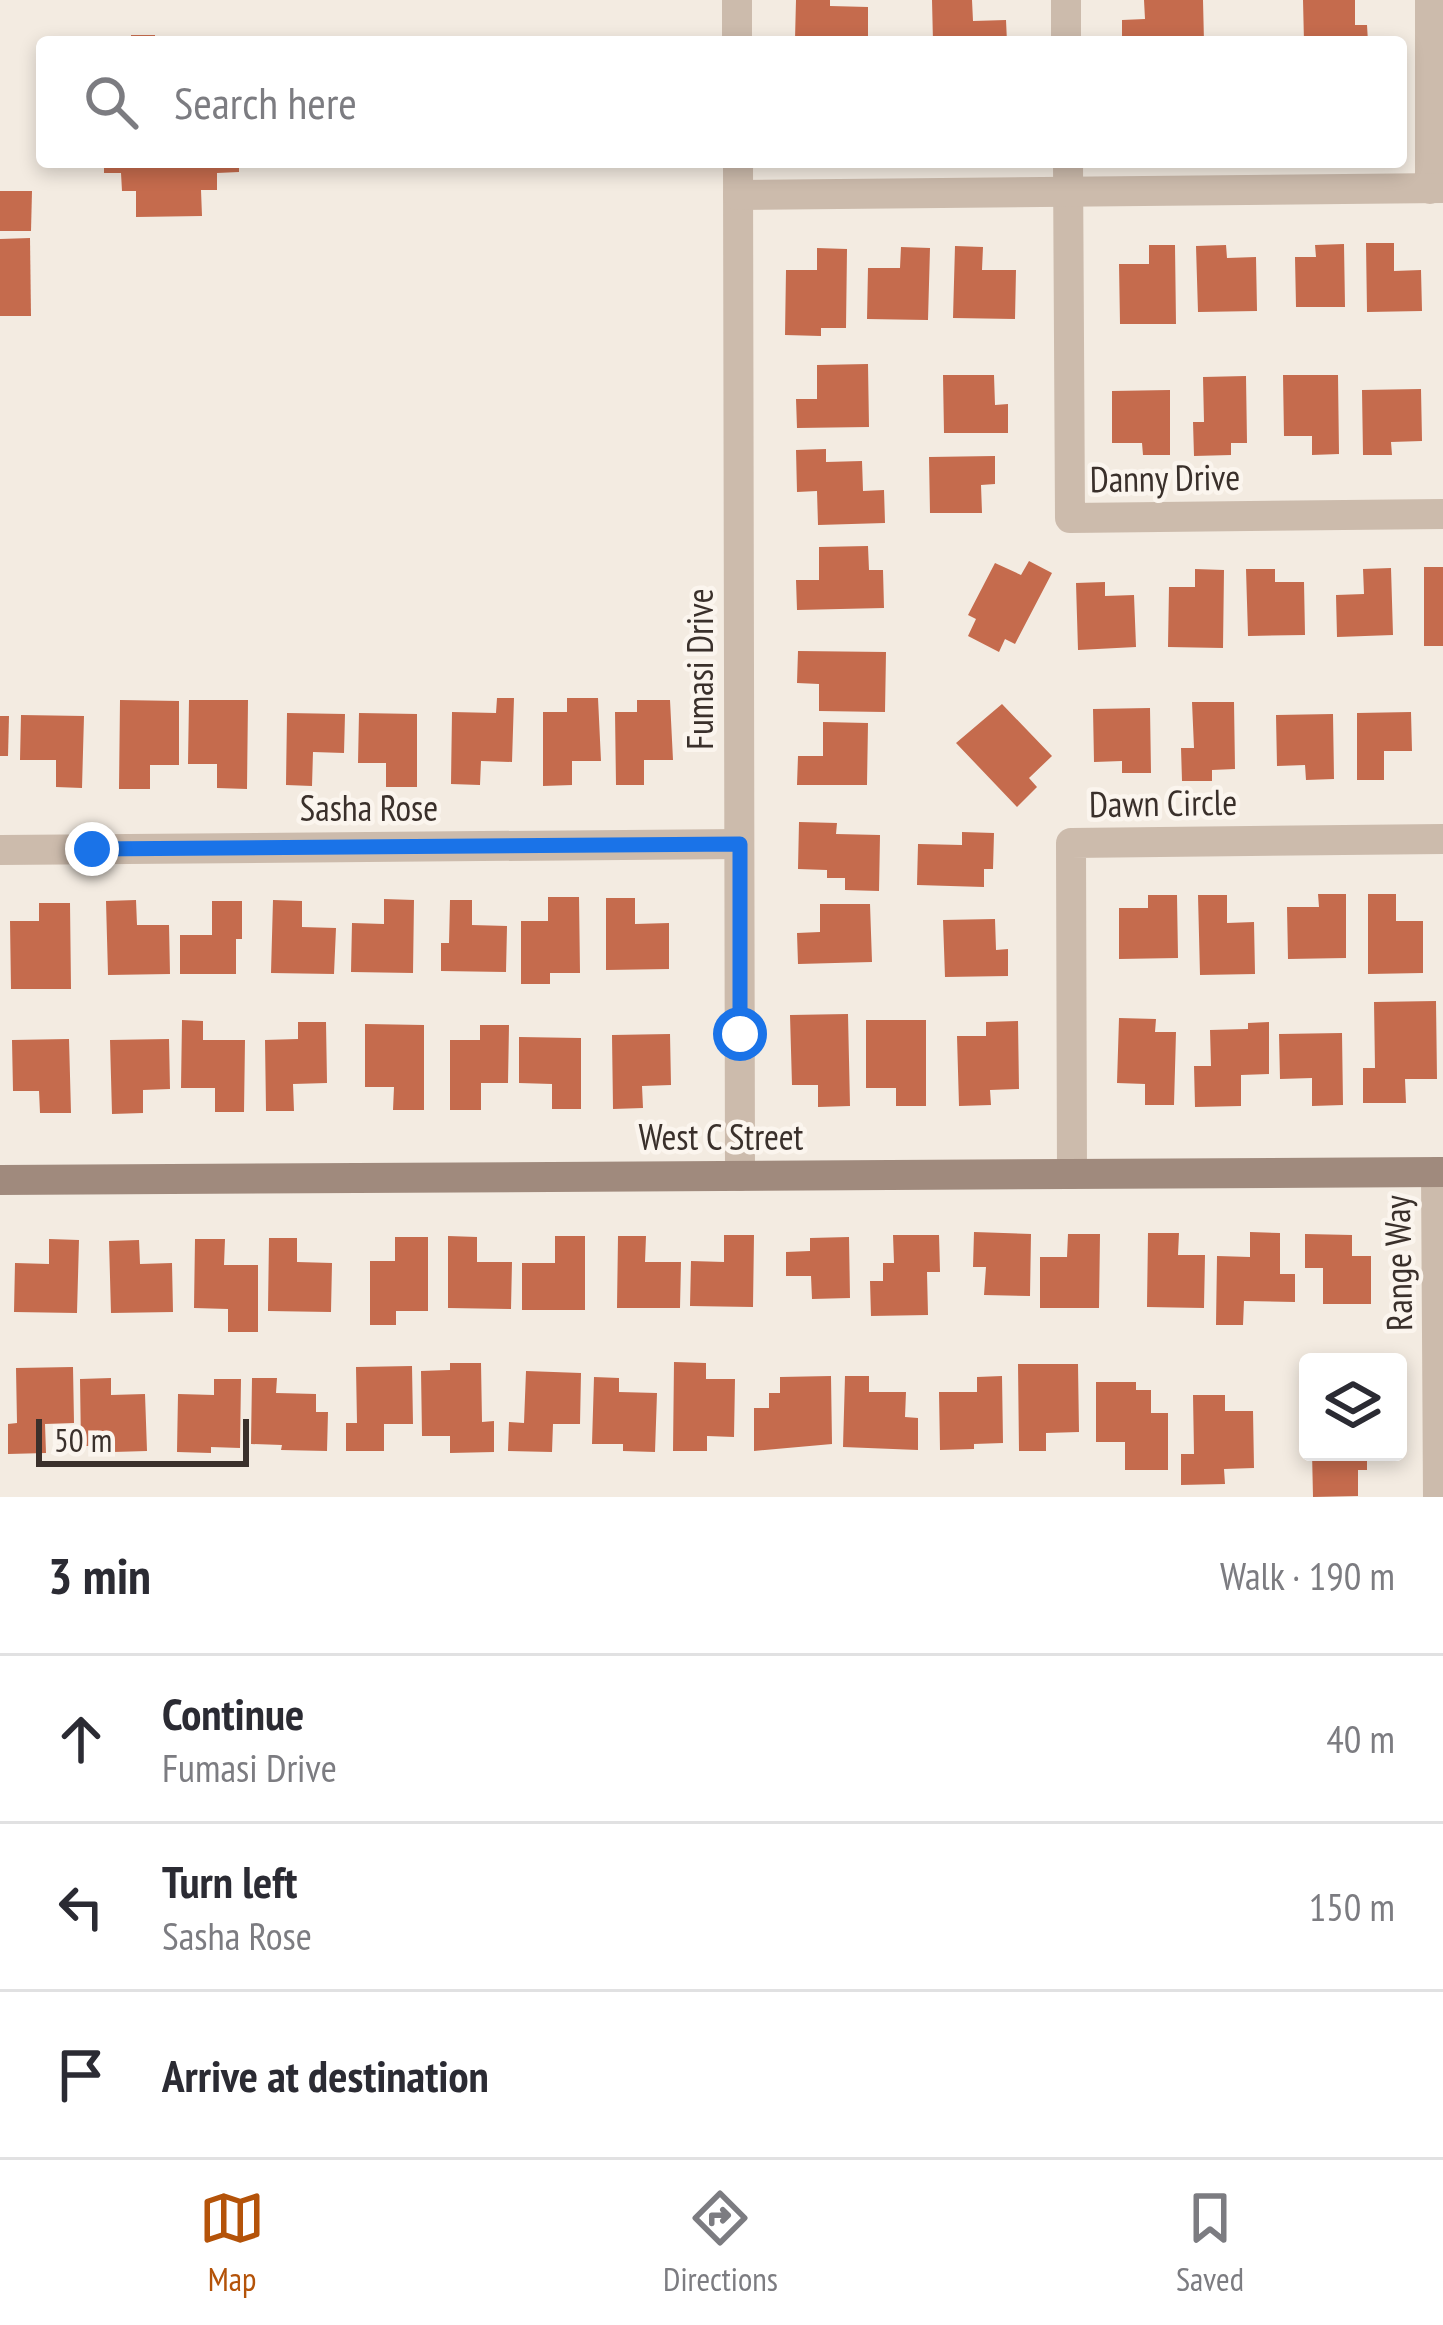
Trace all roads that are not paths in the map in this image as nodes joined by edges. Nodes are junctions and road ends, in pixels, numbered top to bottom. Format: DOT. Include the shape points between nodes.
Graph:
graph roads {
  1 [pos="737,0"];
  2 [pos="1066,0"];
  3 [pos="1430,0"];
  4 [pos="737,36"];
  5 [pos="1066,36"];
  6 [pos="738,168"];
  7 [pos="1068,177"];
  8 [pos="1437,189"];
  9 [pos="738,195"];
  10 [pos="1443,514"];
  11 [pos="1443,839"];
  12 [pos="740,844"];
  13 [pos="0,850"];
  14 [pos="1440,1172"];
  15 [pos="1072,1174"];
  16 [pos="740,1176"];
  17 [pos="0,1180"];
  18 [pos="1438,1497"];
  1 -- 4 [label="street"];
  2 -- 5 [label="street"];
  3 -- 8 [label="street"];
  6 -- 9 [label="street, Fumasi Drive"];
  7 -- 8 [label="street"];
  7 -- 9 [label="street"];
  7 -- 10 [label="street, Danny Drive" via="1070,518"];
  9 -- 12 [label="street, Fumasi Drive"];
  11 -- 15 [label="street, Dawn Circle" via="1071,842"];
  12 -- 13 [label="street, Sasha Rose"];
  12 -- 16 [label="street, Fumasi Drive"];
  14 -- 15 [label="street, West C Street"];
  14 -- 18 [label="street, Range Way"];
  15 -- 16 [label="street, West C Street"];
  16 -- 17 [label="street, West C Street"];
}
